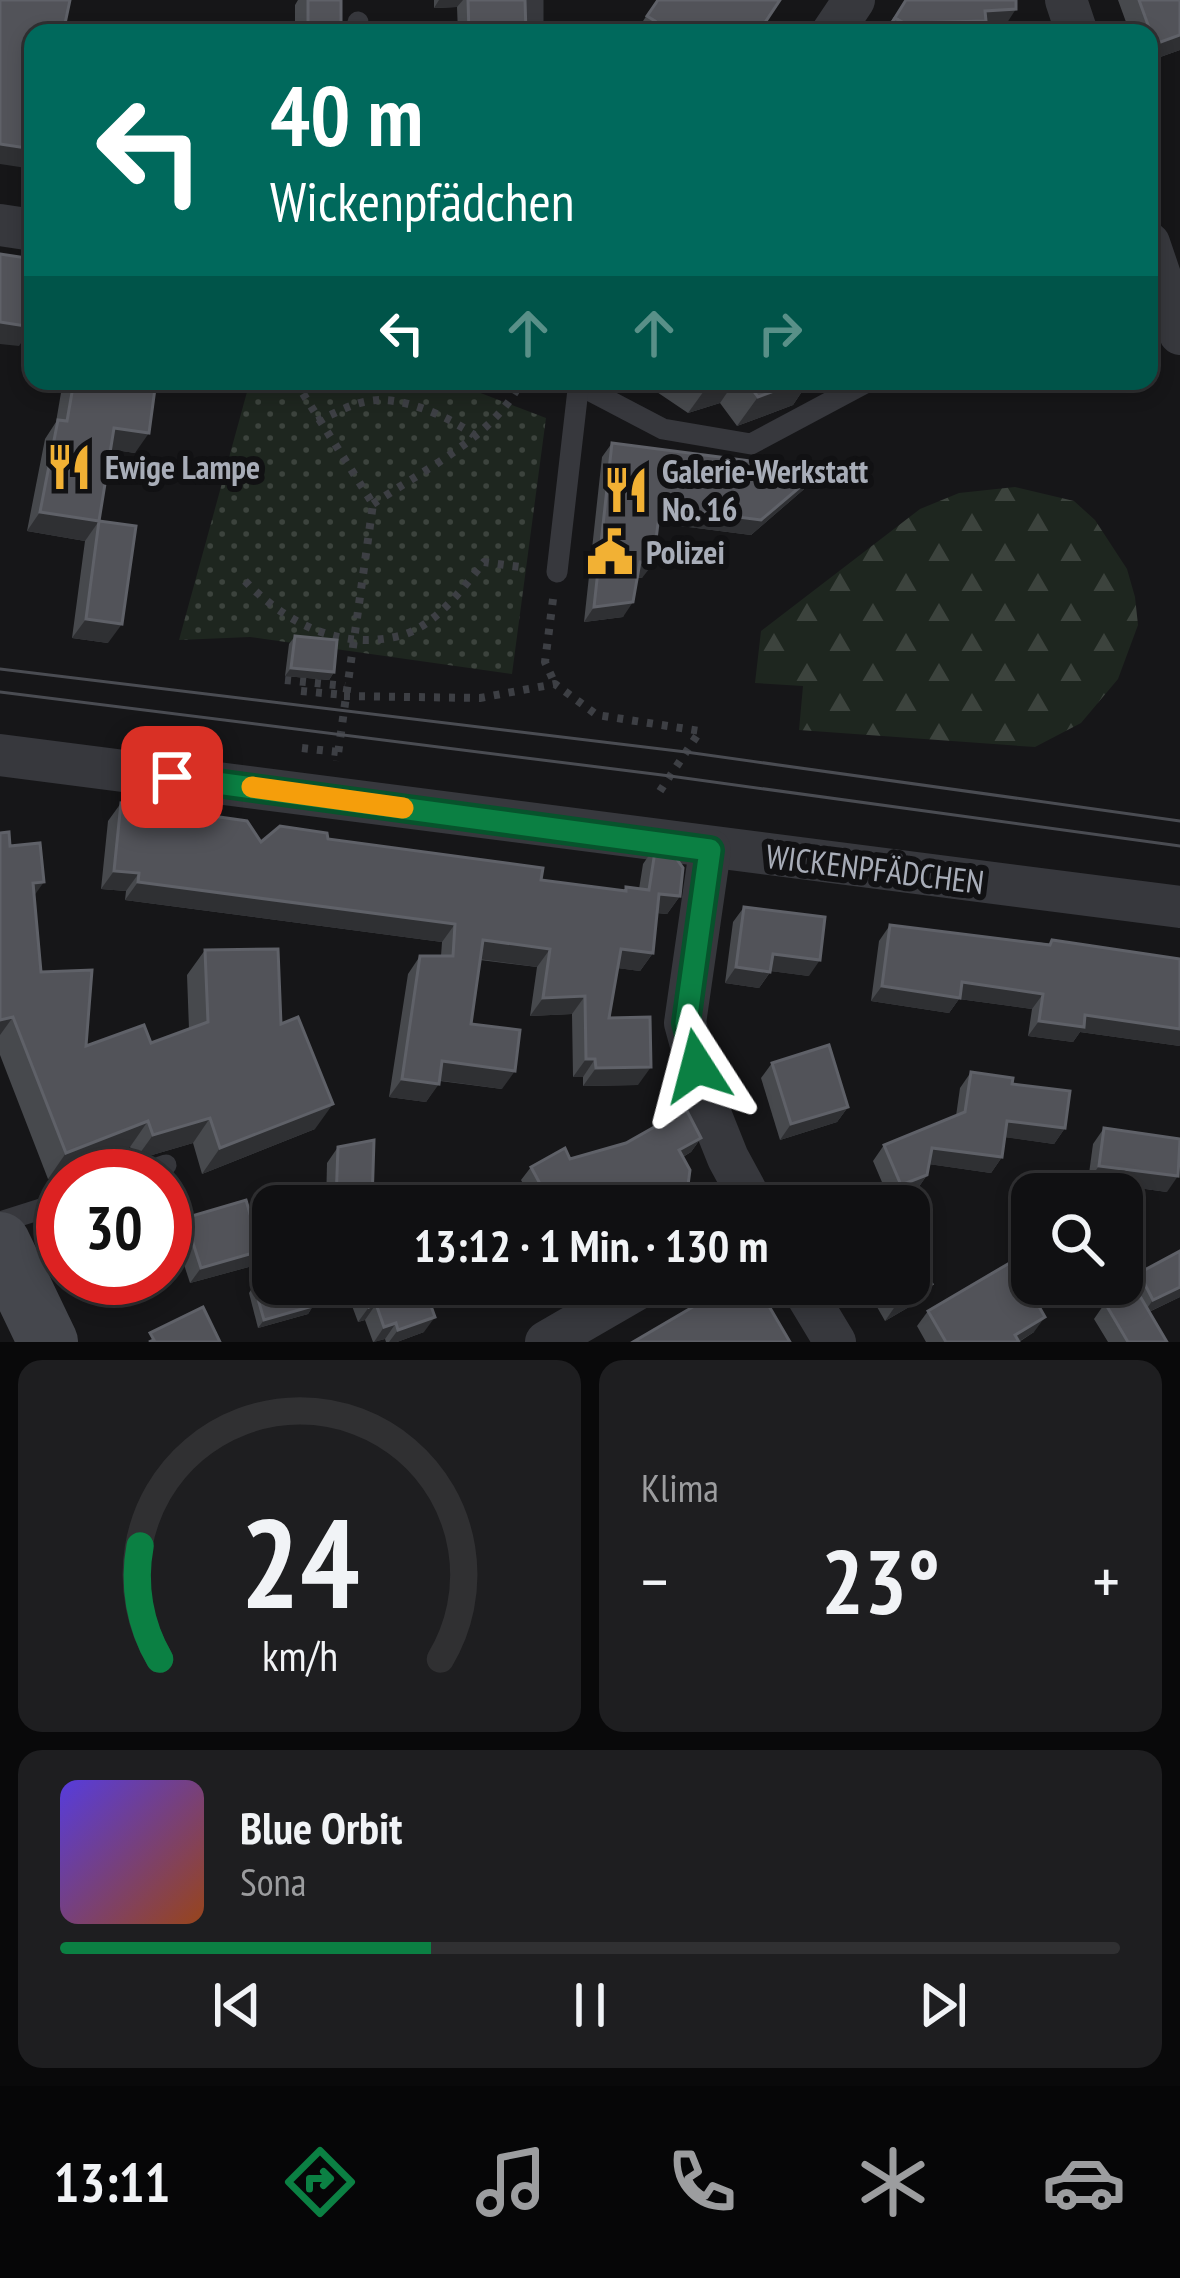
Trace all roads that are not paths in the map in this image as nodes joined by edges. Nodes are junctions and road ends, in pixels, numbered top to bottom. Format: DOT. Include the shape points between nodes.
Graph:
graph roads {
  1 [pos="1158,269"];
  2 [pos="1180,334"];
  3 [pos="578,390"];
  4 [pos="592,390"];
  5 [pos="851,390"];
  6 [pos="556,572"];
  7 [pos="0,755"];
  8 [pos="710,850"];
  9 [pos="1180,907"];
  10 [pos="743,1185"];
  11 [pos="36,1211"];
  12 [pos="0,1222"];
  13 [pos="0,1242"];
  14 [pos="610,1305"];
  15 [pos="813,1305"];
  16 [pos="48,1342"];
  17 [pos="546,1342"];
  18 [pos="835,1342"];
  1 -- 2 [label="street"];
  3 -- 6 [label="lane"];
  4 -- 5 [label="lane" via="663,429 751,444"];
  7 -- 8 [label="street, WICKENPFÄDCHEN"];
  8 -- 9 [label="street, WICKENPFÄDCHEN"];
  8 -- 10 [label="street" via="686,1023 708,1108"];
  11 -- 12 [label="lane"];
  13 -- 16 [label="main road"];
  14 -- 17 [label="street"];
  15 -- 18 [label="street"];
}
